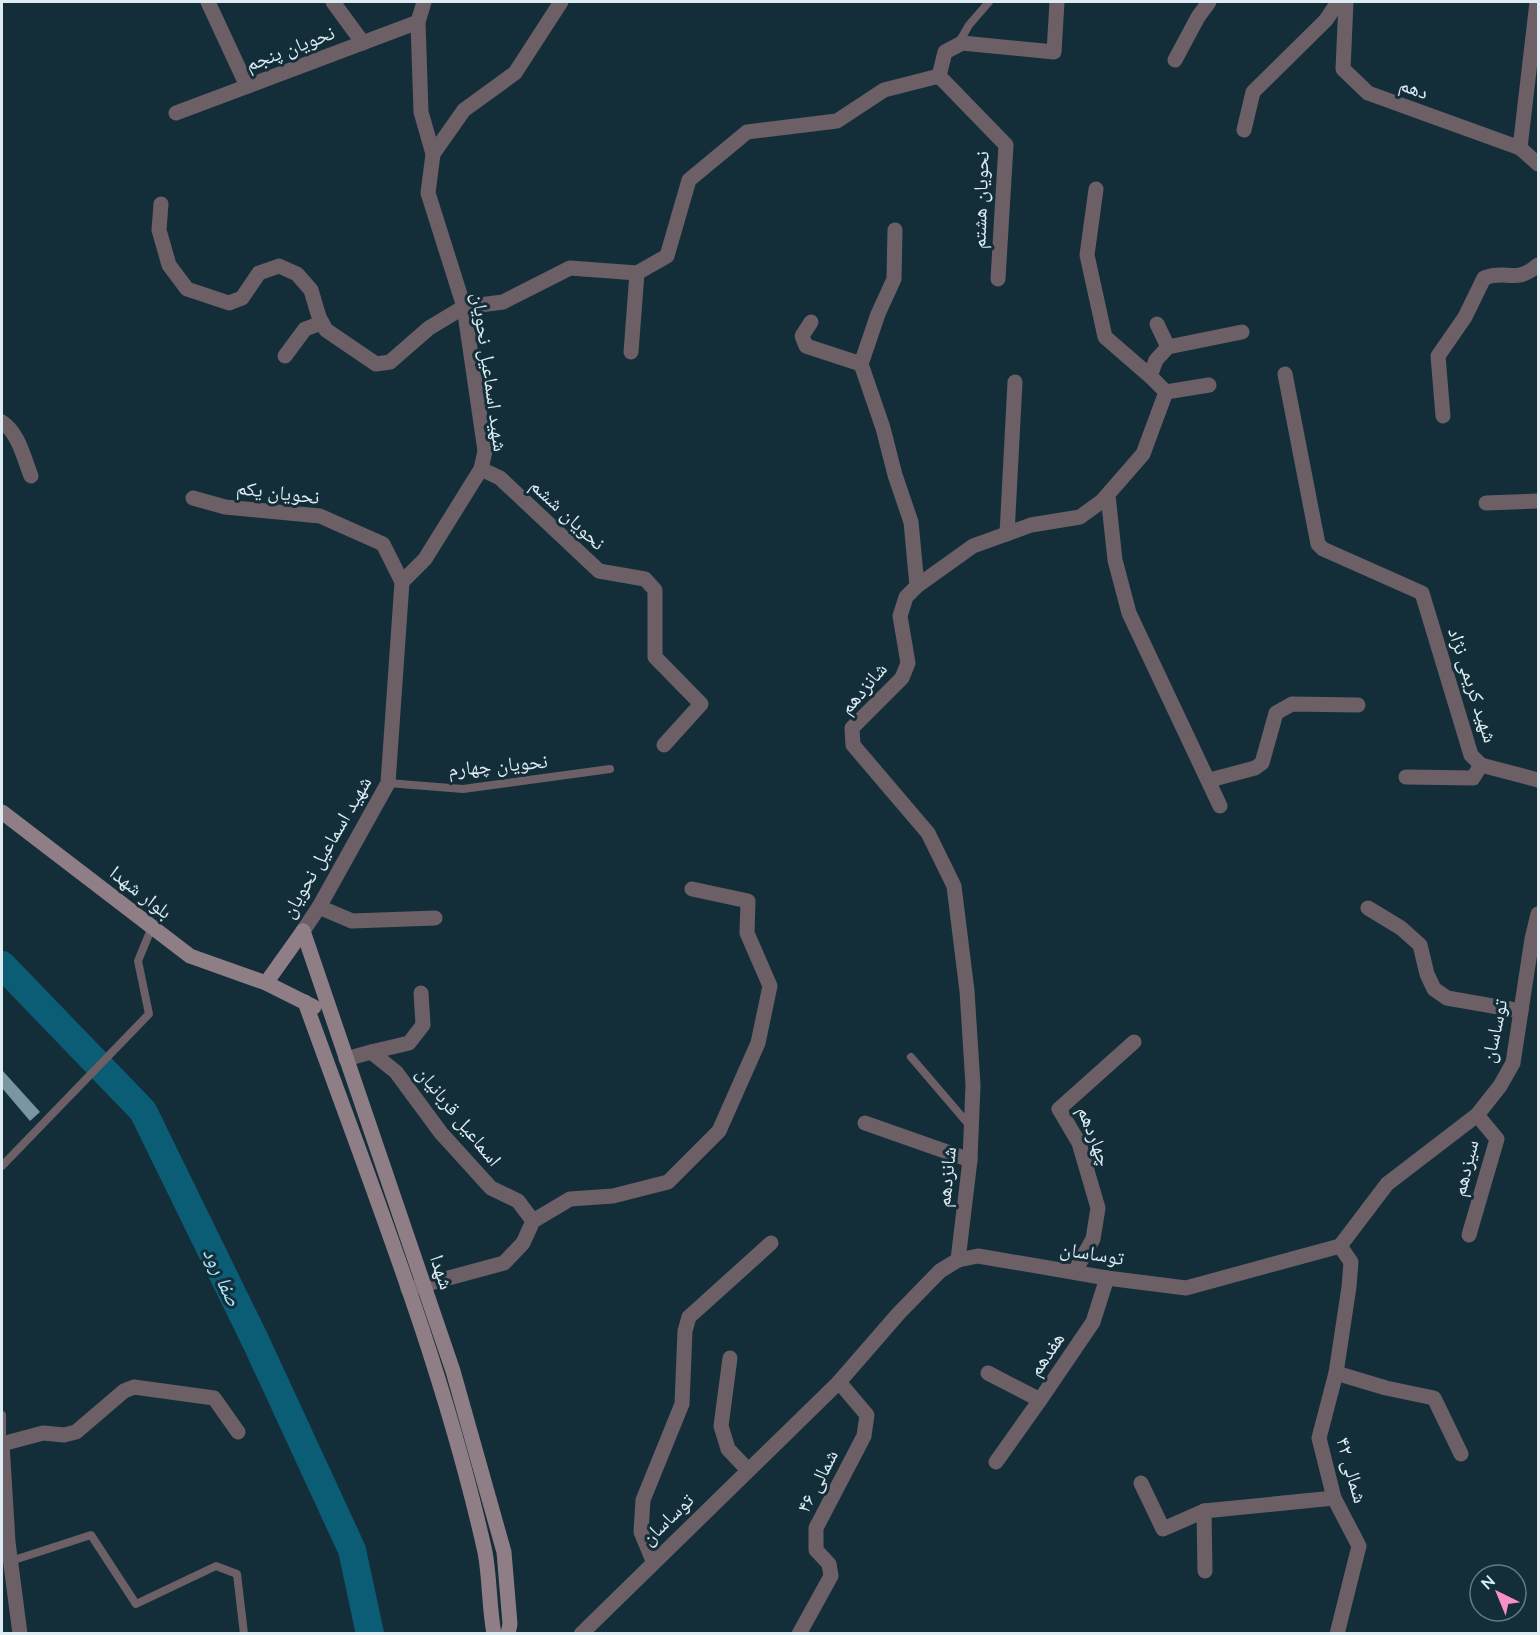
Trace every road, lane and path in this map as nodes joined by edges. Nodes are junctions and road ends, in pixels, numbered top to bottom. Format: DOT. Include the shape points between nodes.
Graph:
graph roads {
  1 [pos="208,2"];
  2 [pos="333,2"];
  3 [pos="424,2"];
  4 [pos="561,2"];
  5 [pos="989,2"];
  6 [pos="1058,2"];
  7 [pos="1209,2"];
  8 [pos="1338,2"];
  9 [pos="1346,2"];
  10 [pos="1537,2"];
  11 [pos="418,22"];
  12 [pos="363,43"];
  13 [pos="957,45"];
  14 [pos="1175,60"];
  15 [pos="939,76"];
  16 [pos="247,86"];
  17 [pos="176,113"];
  18 [pos="1244,130"];
  19 [pos="1520,148"];
  20 [pos="433,154"];
  21 [pos="1539,164"];
  22 [pos="1096,189"];
  23 [pos="161,204"];
  24 [pos="895,230"];
  25 [pos="1539,265"];
  26 [pos="637,273"];
  27 [pos="998,279"];
  28 [pos="464,307"];
  29 [pos="811,322"];
  30 [pos="322,323"];
  31 [pos="1157,324"];
  32 [pos="1242,332"];
  33 [pos="1168,347"];
  34 [pos="631,352"];
  35 [pos="285,356"];
  36 [pos="861,364"];
  37 [pos="1285,374"];
  38 [pos="1150,376"];
  39 [pos="1015,382"];
  40 [pos="1209,385"];
  41 [pos="1166,392"];
  42 [pos="1443,416"];
  43 [pos="2,422"];
  44 [pos="481,469"];
  45 [pos="31,476"];
  46 [pos="1108,495"];
  47 [pos="193,498"];
  48 [pos="1539,501"];
  49 [pos="1486,503"];
  50 [pos="1007,534"];
  51 [pos="402,582"];
  52 [pos="917,586"];
  53 [pos="1358,705"];
  54 [pos="664,745"];
  55 [pos="1481,765"];
  56 [pos="610,769"];
  57 [pos="1406,777"];
  58 [pos="1210,780"];
  59 [pos="1539,780"];
  60 [pos="388,783"];
  61 [pos="1220,806"];
  62 [pos="2,812"];
  63 [pos="692,889"];
  64 [pos="319,907"];
  65 [pos="1368,908"];
  66 [pos="1539,914"];
  67 [pos="435,918"];
  68 [pos="152,927"];
  69 [pos="303,931"];
  70 [pos="1535,939"];
  71 [pos="266,983"];
  72 [pos="421,993"];
  73 [pos="305,1002"];
  74 [pos="1521,1011"];
  75 [pos="330,1014"];
  76 [pos="1134,1042"];
  77 [pos="371,1052"];
  78 [pos="911,1057"];
  79 [pos="346,1059"];
  80 [pos="1477,1116"];
  81 [pos="865,1123"];
  82 [pos="971,1127"];
  83 [pos="969,1160"];
  84 [pos="2,1166"];
  85 [pos="532,1221"];
  86 [pos="1469,1235"];
  87 [pos="771,1243"];
  88 [pos="1340,1246"];
  89 [pos="958,1260"];
  90 [pos="1075,1271"];
  91 [pos="1107,1278"];
  92 [pos="424,1284"];
  93 [pos="408,1289"];
  94 [pos="730,1358"];
  95 [pos="988,1373"];
  96 [pos="1336,1373"];
  97 [pos="839,1382"];
  98 [pos="1040,1400"];
  99 [pos="2,1415"];
  100 [pos="238,1432"];
  101 [pos="2,1444"];
  102 [pos="1461,1454"];
  103 [pos="996,1462"];
  104 [pos="748,1470"];
  105 [pos="1141,1483"];
  106 [pos="1334,1498"];
  107 [pos="1204,1511"];
  108 [pos="11,1561"];
  109 [pos="653,1561"];
  110 [pos="1205,1571"];
  111 [pos="20,1634"];
  112 [pos="244,1634"];
  113 [pos="494,1634"];
  114 [pos="508,1634"];
  115 [pos="581,1634"];
  116 [pos="799,1634"];
  117 [pos="1337,1634"];
  1 -- 16 [label="street"];
  2 -- 12 [label="street"];
  3 -- 11 [label="street, شهید اسماعیل نحویان"];
  4 -- 20 [label="street" via="515,73 464,110"];
  5 -- 13 [label="lane"];
  6 -- 13 [label="street" via="1054,52"];
  7 -- 14 [label="street"];
  8 -- 18 [label="street" via="1326,20 1253,92"];
  9 -- 19 [label="street, دهم" via="1342,69 1355,83 1368,93"];
  10 -- 19 [label="street"];
  11 -- 12 [label="street, نحویان پنجم"];
  11 -- 20 [label="street, شهید اسماعیل نحویان" via="421,112"];
  12 -- 16 [label="street, نحویان پنجم"];
  13 -- 15 [label="street" via="945,52"];
  15 -- 26 [label="street" via="884,90 837,121 747,132 689,180 667,256"];
  15 -- 27 [label="street, نحویان هشتم" via="1006,145"];
  16 -- 17 [label="street, نحویان پنجم"];
  19 -- 21 [label="street, دهم"];
  20 -- 28 [label="street, شهید اسماعیل نحویان" via="428,193"];
  22 -- 38 [label="street" via="1087,255 1105,337"];
  23 -- 30 [label="street" via="159,230 169,265 187,290 230,303 242,298 259,273 279,266 297,274 311,290"];
  24 -- 36 [label="street" via="894,279"];
  25 -- 42 [label="street" via="1528,274 1496,274 1484,279 1465,317 1438,356"];
  26 -- 28 [label="street" via="570,268 503,302"];
  26 -- 34 [label="street"];
  28 -- 30 [label="street" via="429,328 390,362 376,364 326,330"];
  28 -- 44 [label="street, شهید اسماعیل نحویان" via="484,451"];
  29 -- 36 [label="street" via="802,336 806,346"];
  30 -- 35 [label="street" via="305,329"];
  31 -- 33 [label="street"];
  32 -- 33 [label="street"];
  33 -- 38 [label="street" via="1156,360"];
  36 -- 52 [label="street" via="911,522"];
  37 -- 55 [label="street, شهید کریمی نژاد" via="1318,544 1422,593 1472,755"];
  38 -- 41 [label="street"];
  39 -- 50 [label="street"];
  40 -- 41 [label="street"];
  41 -- 46 [label="street, شانزدهم" via="1143,454"];
  43 -- 45 [label="street" via="13,433"];
  44 -- 51 [label="street, شهید اسماعیل نحویان" via="425,560"];
  44 -- 54 [label="street, نحویان ششم" via="500,478 598,571 645,579 656,590 655,657 701,704"];
  46 -- 50 [label="street, شانزدهم" via="1080,517 1031,525"];
  46 -- 58 [label="street" via="1115,560 1130,614"];
  47 -- 51 [label="street, نحویان یکم" via="225,507 320,516 383,544"];
  48 -- 49 [label="street"];
  50 -- 52 [label="street, شانزدهم" via="973,546"];
  51 -- 60 [label="street, شهید اسماعیل نحویان"];
  52 -- 82 [label="street, شانزدهم" via="906,597 900,616 908,663 902,678 852,728 853,745 928,833 954,886 967,991 973,1085"];
  53 -- 58 [label="street" via="1292,704 1283,708 1276,714 1262,763"];
  55 -- 57 [label="street" via="1473,778"];
  55 -- 59 [label="street, شهید کریمی نژاد"];
  56 -- 60 [label="lane, نحویان چهارم" via="464,789"];
  58 -- 61 [label="street"];
  60 -- 64 [label="street, شهید اسماعیل نحویان"];
  62 -- 68 [label="main road, بلوار شهدا"];
  63 -- 85 [label="street" via="748,901 747,933 770,986 758,1042 719,1131 668,1182 613,1196 570,1199"];
  64 -- 67 [label="street" via="352,921"];
  64 -- 69 [label="street, شهید اسماعیل نحویان"];
  65 -- 74 [label="street" via="1420,945 1434,989 1447,998"];
  66 -- 70 [label="street, توساسان"];
  68 -- 71 [label="main road, بلوار شهدا" via="190,956"];
  68 -- 84 [label="lane" via="138,961 150,1014"];
  69 -- 71 [label="main road, شهید اسماعیل نحویان"];
  69 -- 75 [label="main road, شهدا"];
  70 -- 74 [label="street, توساسان"];
  71 -- 73 [label="main road, بلوار شهدا"];
  72 -- 77 [label="street" via="423,1026 409,1042"];
  73 -- 75 [label="main road, بلوار شهدا"];
  73 -- 93 [label="main road, شهدا"];
  74 -- 80 [label="street, توساسان" via="1513,1062"];
  75 -- 79 [label="main road, شهدا"];
  76 -- 90 [label="street, چهاردهم" via="1059,1109 1079,1143 1098,1208 1093,1239"];
  77 -- 79 [label="street"];
  77 -- 85 [label="street, اسماعیل قربانیان" via="396,1072 441,1133 491,1188 518,1201"];
  78 -- 82 [label="lane"];
  79 -- 92 [label="main road, شهدا"];
  80 -- 86 [label="street, سیزدهم" via="1497,1139"];
  80 -- 88 [label="street, توساسان" via="1387,1184"];
  81 -- 83 [label="street"];
  82 -- 83 [label="street, شانزدهم"];
  83 -- 89 [label="street, شانزدهم"];
  85 -- 92 [label="street" via="523,1243 504,1263"];
  87 -- 109 [label="street" via="689,1317 682,1404 643,1500 642,1532"];
  88 -- 91 [label="street, توساسان" via="1185,1288"];
  88 -- 96 [label="street, شمالی ۴۲" via="1351,1262"];
  89 -- 90 [label="street, توساسان" via="978,1256"];
  89 -- 97 [label="street, توساسان" via="940,1271 899,1313"];
  90 -- 91 [label="street, توساسان"];
  91 -- 98 [label="street, هفدهم" via="1093,1323"];
  92 -- 93 [label="street"];
  92 -- 114 [label="main road, شهدا" via="504,1552"];
  93 -- 113 [label="main road, شهدا" via="466,1475 485,1555"];
  94 -- 104 [label="street" via="721,1426 728,1449"];
  95 -- 98 [label="street, هفدهم"];
  96 -- 102 [label="street" via="1434,1398"];
  96 -- 106 [label="street, شمالی ۴۲" via="1319,1438"];
  97 -- 104 [label="street, توساسان"];
  97 -- 116 [label="street, شمالی ۴۶" via="867,1415 864,1436 816,1528 816,1550 829,1564 831,1576"];
  98 -- 103 [label="street"];
  99 -- 101 [label="lane"];
  100 -- 101 [label="street" via="214,1398 134,1388 124,1391 76,1432 43,1433"];
  101 -- 108 [label="street"];
  104 -- 109 [label="street, توساسان"];
  105 -- 107 [label="street" via="1163,1529"];
  106 -- 107 [label="street"];
  106 -- 117 [label="street, شمالی ۴۲" via="1359,1546"];
  107 -- 110 [label="street"];
  108 -- 111 [label="street"];
  108 -- 112 [label="lane" via="91,1535 136,1604 216,1566 237,1574"];
  109 -- 115 [label="street, توساسان"];
}
